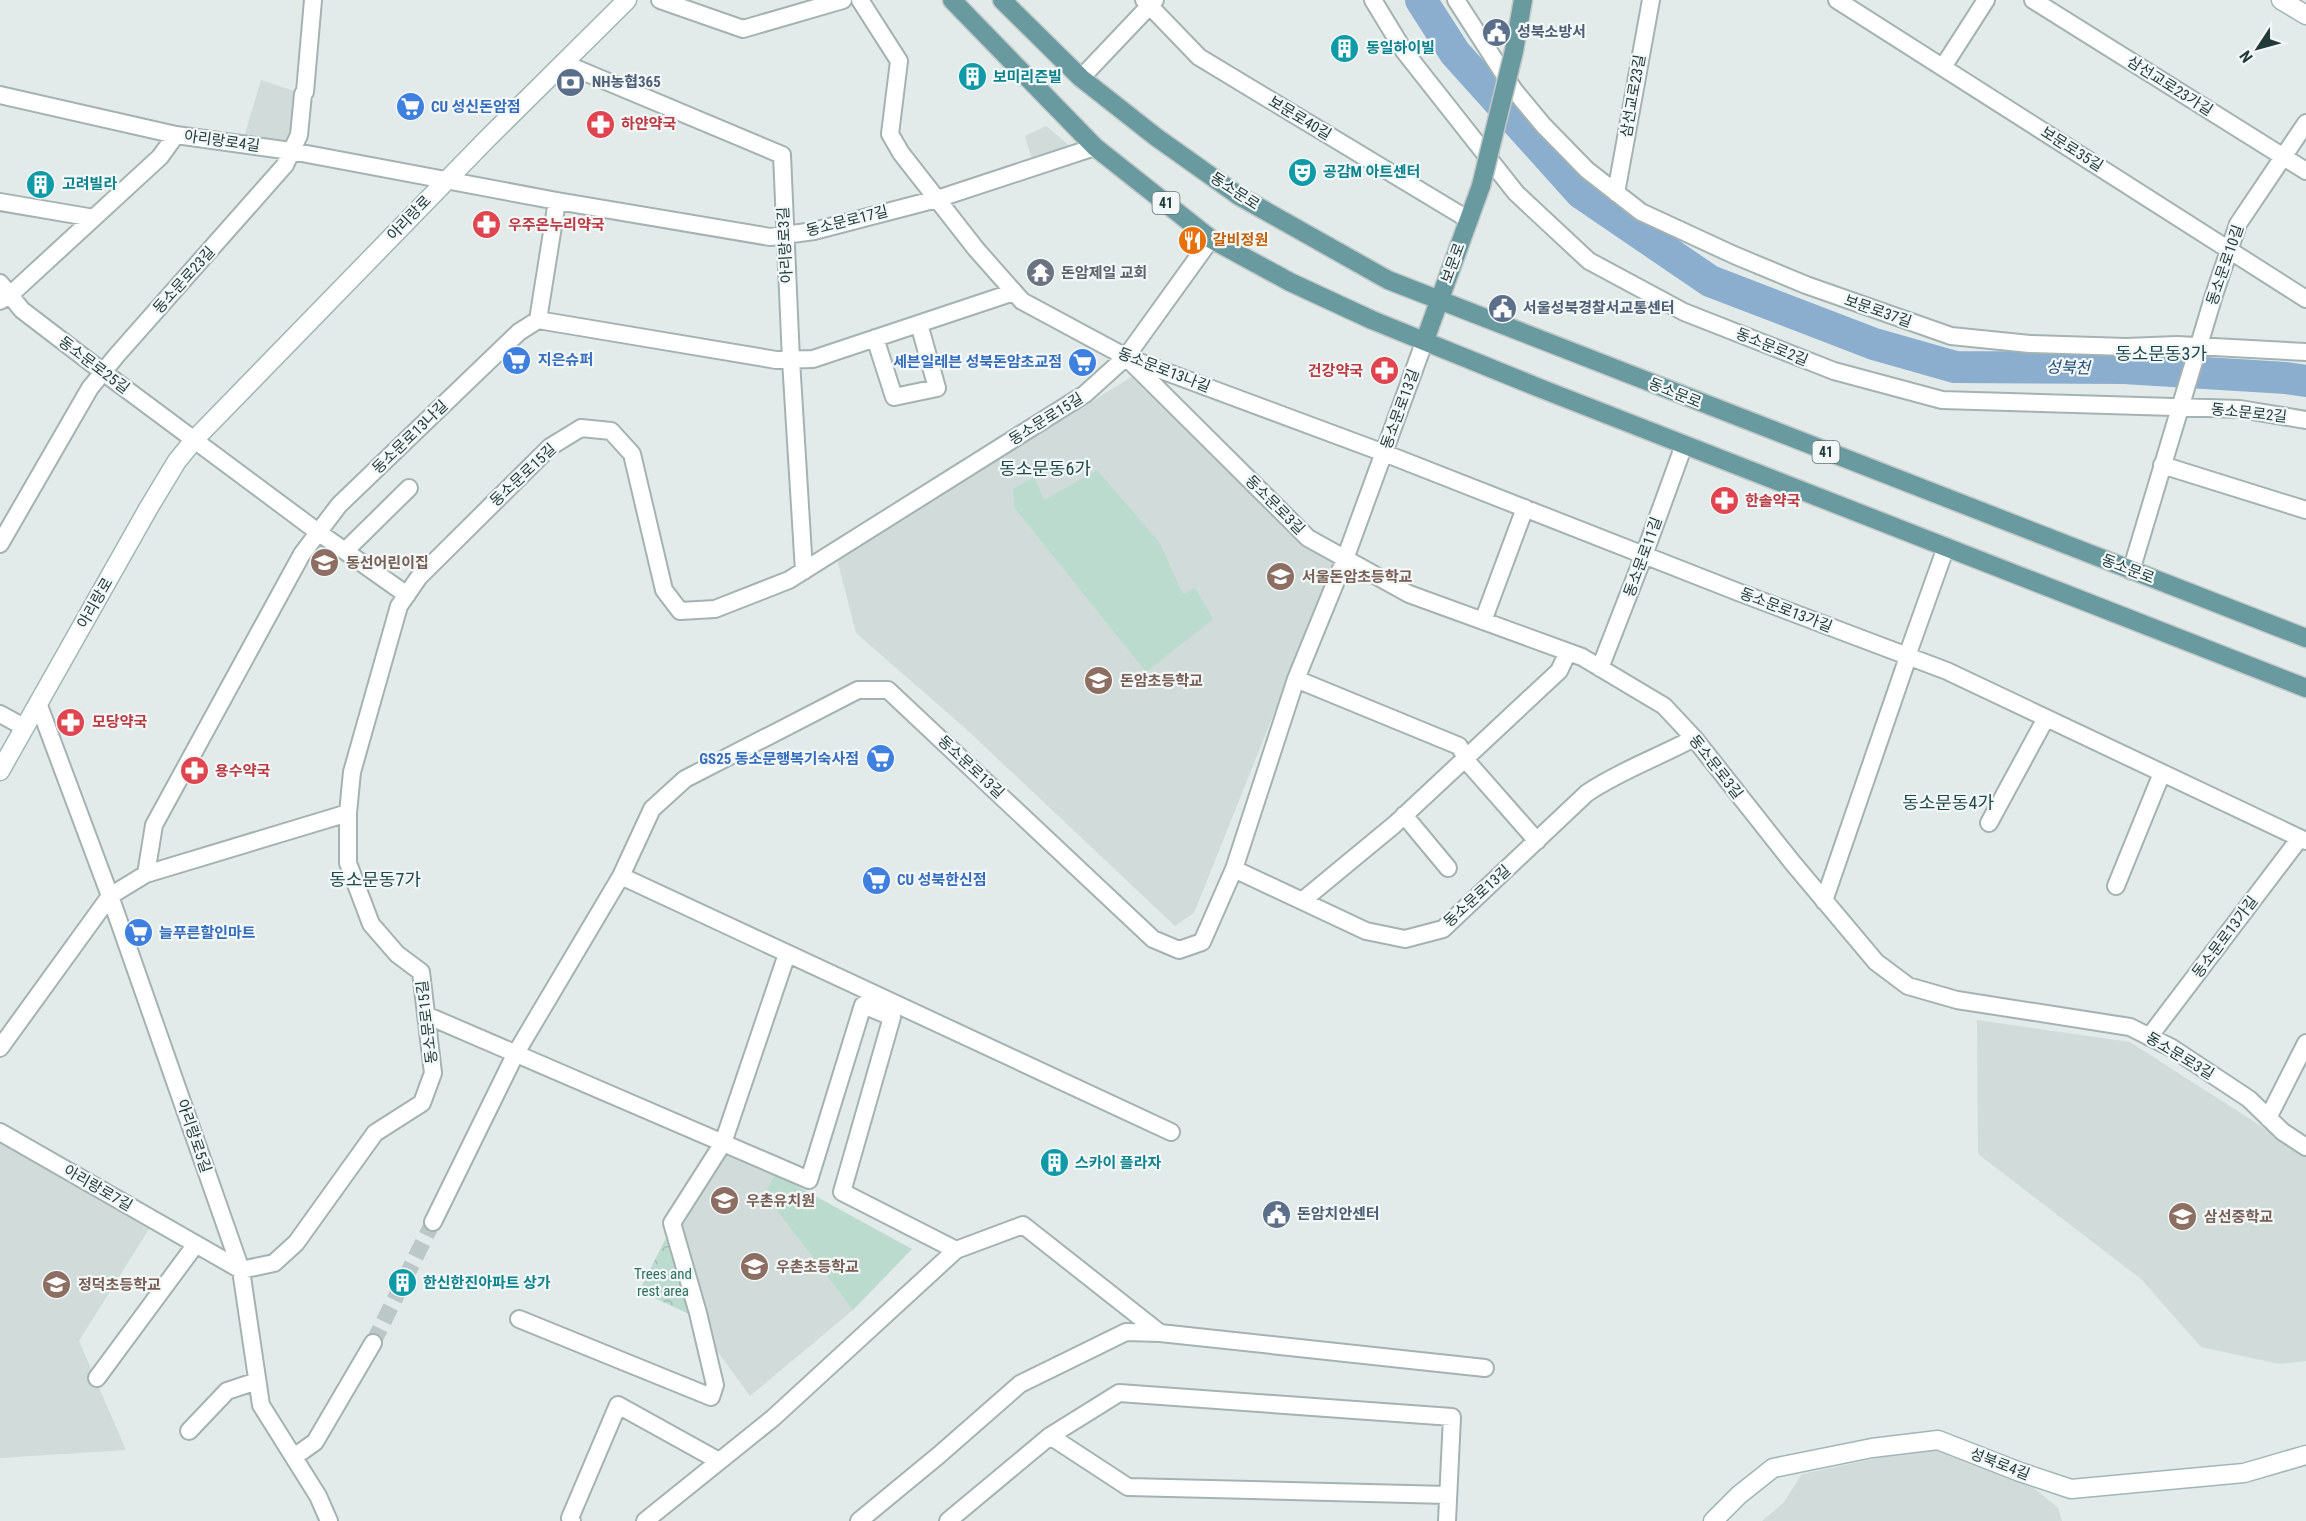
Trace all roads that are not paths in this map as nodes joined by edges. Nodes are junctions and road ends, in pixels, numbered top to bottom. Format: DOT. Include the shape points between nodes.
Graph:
graph roads {
  1 [pos="313,0"];
  2 [pos="627,0"];
  3 [pos="660,0"];
  4 [pos="843,0"];
  5 [pos="860,0"];
  6 [pos="952,0"];
  7 [pos="1002,0"];
  8 [pos="1373,0"];
  9 [pos="1456,0"];
  10 [pos="1523,0"];
  11 [pos="1651,0"];
  12 [pos="1837,0"];
  13 [pos="1986,0"];
  14 [pos="2033,0"];
  15 [pos="2281,0"];
  16 [pos="1149,2"];
  17 [pos="2306,15"];
  18 [pos="563,63"];
  19 [pos="1943,67"];
  20 [pos="1081,78"];
  21 [pos="0,95"];
  22 [pos="2306,123"];
  23 [pos="176,135"];
  24 [pos="1095,147"];
  25 [pos="291,151"];
  26 [pos="2283,157"];
  27 [pos="2306,171"];
  28 [pos="445,181"];
  29 [pos="1616,193"];
  30 [pos="937,199"];
  31 [pos="557,201"];
  32 [pos="0,202"];
  33 [pos="94,218"];
  34 [pos="1469,220"];
  35 [pos="785,235"];
  36 [pos="1211,239"];
  37 [pos="2229,249"];
  38 [pos="1014,292"];
  39 [pos="3,293"];
  40 [pos="2306,298"];
  41 [pos="1439,300"];
  42 [pos="537,320"];
  43 [pos="919,324"];
  44 [pos="875,338"];
  45 [pos="1425,340"];
  46 [pos="2198,349"];
  47 [pos="2306,352"];
  48 [pos="1126,357"];
  49 [pos="791,360"];
  50 [pos="103,372"];
  51 [pos="2181,404"];
  52 [pos="2306,420"];
  53 [pos="195,439"];
  54 [pos="1684,445"];
  55 [pos="1384,453"];
  56 [pos="2162,465"];
  57 [pos="409,488"];
  58 [pos="1525,508"];
  59 [pos="2306,510"];
  60 [pos="318,532"];
  61 [pos="0,544"];
  62 [pos="1946,547"];
  63 [pos="345,551"];
  64 [pos="1644,555"];
  65 [pos="1345,559"];
  66 [pos="2131,570"];
  67 [pos="804,571"];
  68 [pos="407,595"];
  69 [pos="1483,621"];
  70 [pos="2306,638"];
  71 [pos="1568,652"];
  72 [pos="1908,657"];
  73 [pos="1600,668"];
  74 [pos="1296,679"];
  75 [pos="2306,688"];
  76 [pos="38,703"];
  77 [pos="0,714"];
  78 [pos="2046,718"];
  79 [pos="24,727"];
  80 [pos="1694,738"];
  81 [pos="1466,758"];
  82 [pos="0,771"];
  83 [pos="2162,773"];
  84 [pos="348,813"];
  85 [pos="1404,815"];
  86 [pos="1989,823"];
  87 [pos="2303,840"];
  88 [pos="1537,841"];
  89 [pos="1234,868"];
  90 [pos="1448,868"];
  91 [pos="146,874"];
  92 [pos="621,876"];
  93 [pos="2116,886"];
  94 [pos="110,896"];
  95 [pos="1302,901"];
  96 [pos="1824,901"];
  97 [pos="787,954"];
  98 [pos="426,1015"];
  99 [pos="2150,1037"];
  100 [pos="2306,1043"];
  101 [pos="0,1048"];
  102 [pos="516,1053"];
  103 [pos="2268,1118"];
  104 [pos="0,1132"];
  105 [pos="1171,1132"];
  106 [pos="723,1143"];
  107 [pos="2306,1147"];
  108 [pos="433,1222"];
  109 [pos="196,1244"];
  110 [pos="956,1250"];
  111 [pos="241,1270"];
  112 [pos="519,1319"];
  113 [pos="1160,1333"];
  114 [pos="373,1343"];
  115 [pos="1485,1368"];
  116 [pos="97,1378"];
  117 [pos="257,1381"];
  118 [pos="189,1431"];
  119 [pos="1050,1436"];
  120 [pos="2306,1455"];
  121 [pos="294,1457"];
  122 [pos="719,1461"];
  123 [pos="1448,1496"];
  124 [pos="329,1521"];
  125 [pos="572,1521"];
  126 [pos="645,1521"];
  127 [pos="859,1521"];
  128 [pos="948,1521"];
  129 [pos="1447,1521"];
  130 [pos="1713,1521"];
  1 -- 25 [label="street, 동소문로23길" via="299,135"];
  2 -- 18 [label="main road, 아리랑로"];
  3 -- 4 [label="street" via="743,29"];
  5 -- 30 [label="street" via="899,61 890,134"];
  6 -- 24 [label="main road, 41"];
  7 -- 20 [label="main road, 동소문로 / 41"];
  8 -- 51 [label="street, 동소문로2길" via="1404,51 1516,193 1589,261 1684,312 1834,371 1942,400"];
  9 -- 29 [label="street, 보문로37길" via="1514,90 1543,125"];
  10 -- 34 [label="main road, 보문로, bridge" via="1481,186"];
  11 -- 29 [label="street, 삼선교로23길"];
  12 -- 19 [label="street, 보문로35길"];
  13 -- 19 [label="street"];
  14 -- 26 [label="street, 삼선교로23가길"];
  15 -- 17 [label="main road"];
  16 -- 20 [label="street"];
  16 -- 34 [label="street, 보문로40길" via="1199,57"];
  18 -- 28 [label="main road, 아리랑로"];
  18 -- 35 [label="street, 아리랑로3길" via="782,155"];
  19 -- 37 [label="street, 보문로35길"];
  20 -- 41 [label="main road, 동소문로 / 41" via="1239,196 1388,280"];
  21 -- 23 [label="street, 아리랑로4길"];
  22 -- 26 [label="street, 동소문로10길"];
  23 -- 25 [label="street, 아리랑로4길"];
  23 -- 33 [label="street" via="159,157"];
  24 -- 30 [label="street, 동소문로17길"];
  24 -- 36 [label="main road, 41"];
  25 -- 28 [label="street, 아리랑로4길"];
  25 -- 50 [label="street, 동소문로23길" via="285,165"];
  26 -- 27 [label="street, 삼선교로23가길"];
  26 -- 37 [label="street, 동소문로10길" via="2238,224"];
  28 -- 31 [label="street, 동소문로17길"];
  28 -- 53 [label="main road, 아리랑로"];
  29 -- 46 [label="street, 보문로37길" via="1641,212 1734,255 1806,285 1952,336 2030,344 2176,345"];
  30 -- 35 [label="street, 동소문로17길"];
  30 -- 38 [label="street"];
  31 -- 35 [label="street, 동소문로17길" via="770,237"];
  31 -- 42 [label="street"];
  32 -- 33 [label="street"];
  33 -- 39 [label="street"];
  34 -- 41 [label="main road, 보문로"];
  35 -- 49 [label="street, 아리랑로3길"];
  36 -- 45 [label="main road, 41" via="1290,282"];
  36 -- 48 [label="street, 동소문로15길"];
  37 -- 40 [label="street, 보문로35길"];
  37 -- 46 [label="street, 동소문로10길"];
  38 -- 43 [label="street"];
  38 -- 48 [label="street, 동소문로13나길" via="1022,301"];
  39 -- 50 [label="street, 동소문로25길"];
  41 -- 45 [label="main road, 보문로"];
  41 -- 66 [label="main road, 동소문로 / 41"];
  42 -- 49 [label="street"];
  42 -- 60 [label="street, 동소문로13나길" via="519,332 339,505"];
  43 -- 44 [label="street"];
  43 -- 44 [label="street" via="937,388 894,397"];
  44 -- 49 [label="street" via="813,359"];
  45 -- 54 [label="main road, 41"];
  45 -- 55 [label="street, 동소문로13길"];
  46 -- 47 [label="street, 보문로37길"];
  46 -- 51 [label="street, 동소문로10길"];
  48 -- 55 [label="street, 동소문로13나길"];
  48 -- 65 [label="street, 동소문로3길" via="1308,538"];
  48 -- 67 [label="street, 동소문로15길" via="1085,394"];
  49 -- 67 [label="street, 아리랑로3길"];
  50 -- 53 [label="street, 동소문로25길"];
  50 -- 61 [label="street, 동소문로23길"];
  51 -- 52 [label="street, 동소문로2길"];
  51 -- 56 [label="street"];
  53 -- 60 [label="street"];
  53 -- 76 [label="main road, 아리랑로" via="154,499"];
  54 -- 62 [label="main road, 41"];
  54 -- 64 [label="street, 동소문로11길"];
  55 -- 58 [label="street, 동소문로13가길"];
  55 -- 65 [label="street, 동소문로13길"];
  56 -- 59 [label="street"];
  56 -- 66 [label="street"];
  57 -- 63 [label="street"];
  58 -- 64 [label="street, 동소문로13가길"];
  58 -- 69 [label="street"];
  60 -- 63 [label="street"];
  60 -- 91 [label="street, 동소문로13나길" via="302,554 154,825"];
  62 -- 72 [label="street"];
  62 -- 75 [label="main road, 41"];
  63 -- 68 [label="street"];
  64 -- 72 [label="street, 동소문로13가길"];
  64 -- 73 [label="street, 동소문로11길"];
  65 -- 69 [label="street, 동소문로3길" via="1409,594"];
  65 -- 74 [label="street, 동소문로13길"];
  66 -- 70 [label="main road, 동소문로 / 41"];
  67 -- 68 [label="street, 동소문로15길" via="715,609 680,611 664,590 632,454 611,431 581,428 550,447 419,577"];
  68 -- 84 [label="street, 동소문로15길" via="399,606 352,772"];
  69 -- 71 [label="street, 동소문로3길"];
  71 -- 73 [label="street, 동소문로3길"];
  71 -- 81 [label="street" via="1559,671"];
  72 -- 78 [label="street, 동소문로13가길"];
  72 -- 96 [label="street"];
  73 -- 80 [label="street, 동소문로3길" via="1664,706"];
  74 -- 81 [label="street" via="1459,746"];
  74 -- 89 [label="street, 동소문로13길"];
  76 -- 79 [label="main road, 아리랑로"];
  76 -- 94 [label="street, 아리랑로5길"];
  77 -- 79 [label="street"];
  78 -- 83 [label="street, 동소문로13가길"];
  78 -- 86 [label="street"];
  79 -- 82 [label="main road, 아리랑로"];
  80 -- 88 [label="street, 동소문로13길" via="1612,776 1587,793"];
  80 -- 96 [label="street, 동소문로3길"];
  81 -- 85 [label="street"];
  81 -- 88 [label="street"];
  83 -- 87 [label="street, 동소문로13가길"];
  83 -- 93 [label="street"];
  84 -- 91 [label="street"];
  84 -- 98 [label="street, 동소문로15길" via="348,863 371,924 397,954 421,972"];
  85 -- 90 [label="street"];
  85 -- 95 [label="street"];
  87 -- 99 [label="street, 동소문로13가길"];
  88 -- 95 [label="street, 동소문로13길" via="1443,928 1405,939 1366,931"];
  89 -- 92 [label="street, 동소문로13길" via="1202,942 1179,950 1153,939 888,690 858,690 685,779 652,809"];
  89 -- 95 [label="street, 동소문로13길"];
  91 -- 94 [label="street"];
  92 -- 97 [label="street"];
  92 -- 102 [label="street"];
  94 -- 101 [label="street"];
  94 -- 111 [label="street, 아리랑로5길"];
  96 -- 99 [label="street, 동소문로3길" via="1876,962 1908,986 1957,1000 2130,1027"];
  97 -- 105 [label="street"];
  97 -- 106 [label="street"];
  98 -- 102 [label="street"];
  98 -- 111 [label="street, 동소문로15길" via="433,1073 422,1103 375,1133 296,1243 274,1263"];
  99 -- 103 [label="street, 동소문로3길" via="2249,1099"];
  100 -- 103 [label="street"];
  102 -- 106 [label="street"];
  102 -- 108 [label="street"];
  103 -- 107 [label="street, 동소문로3길"];
  104 -- 109 [label="street, 아리랑로7길"];
  106 -- 110 [label="street" via="809,1180 863,1005 892,1017 842,1192"];
  106 -- 112 [label="street" via="672,1223 715,1384 711,1397"];
  109 -- 111 [label="street, 아리랑로7길"];
  109 -- 116 [label="street"];
  110 -- 113 [label="street" via="1023,1225"];
  110 -- 122 [label="street" via="773,1418"];
  111 -- 117 [label="street, 아리랑로5길"];
  113 -- 115 [label="street"];
  113 -- 127 [label="street" via="1126,1332 1020,1384"];
  114 -- 121 [label="street" via="315,1442"];
  117 -- 118 [label="street" via="227,1391"];
  117 -- 121 [label="street, 아리랑로5길" via="261,1405"];
  119 -- 123 [label="street" via="1128,1487"];
  119 -- 123 [label="street" via="1119,1393 1452,1417"];
  119 -- 128 [label="street"];
  120 -- 130 [label="main road, 성북로4길" via="2244,1473 2071,1489 1938,1440 1872,1448 1773,1468"];
  121 -- 124 [label="street, 아리랑로5길"];
  122 -- 125 [label="street" via="618,1405"];
  122 -- 126 [label="street"];
  123 -- 129 [label="street"];
}
